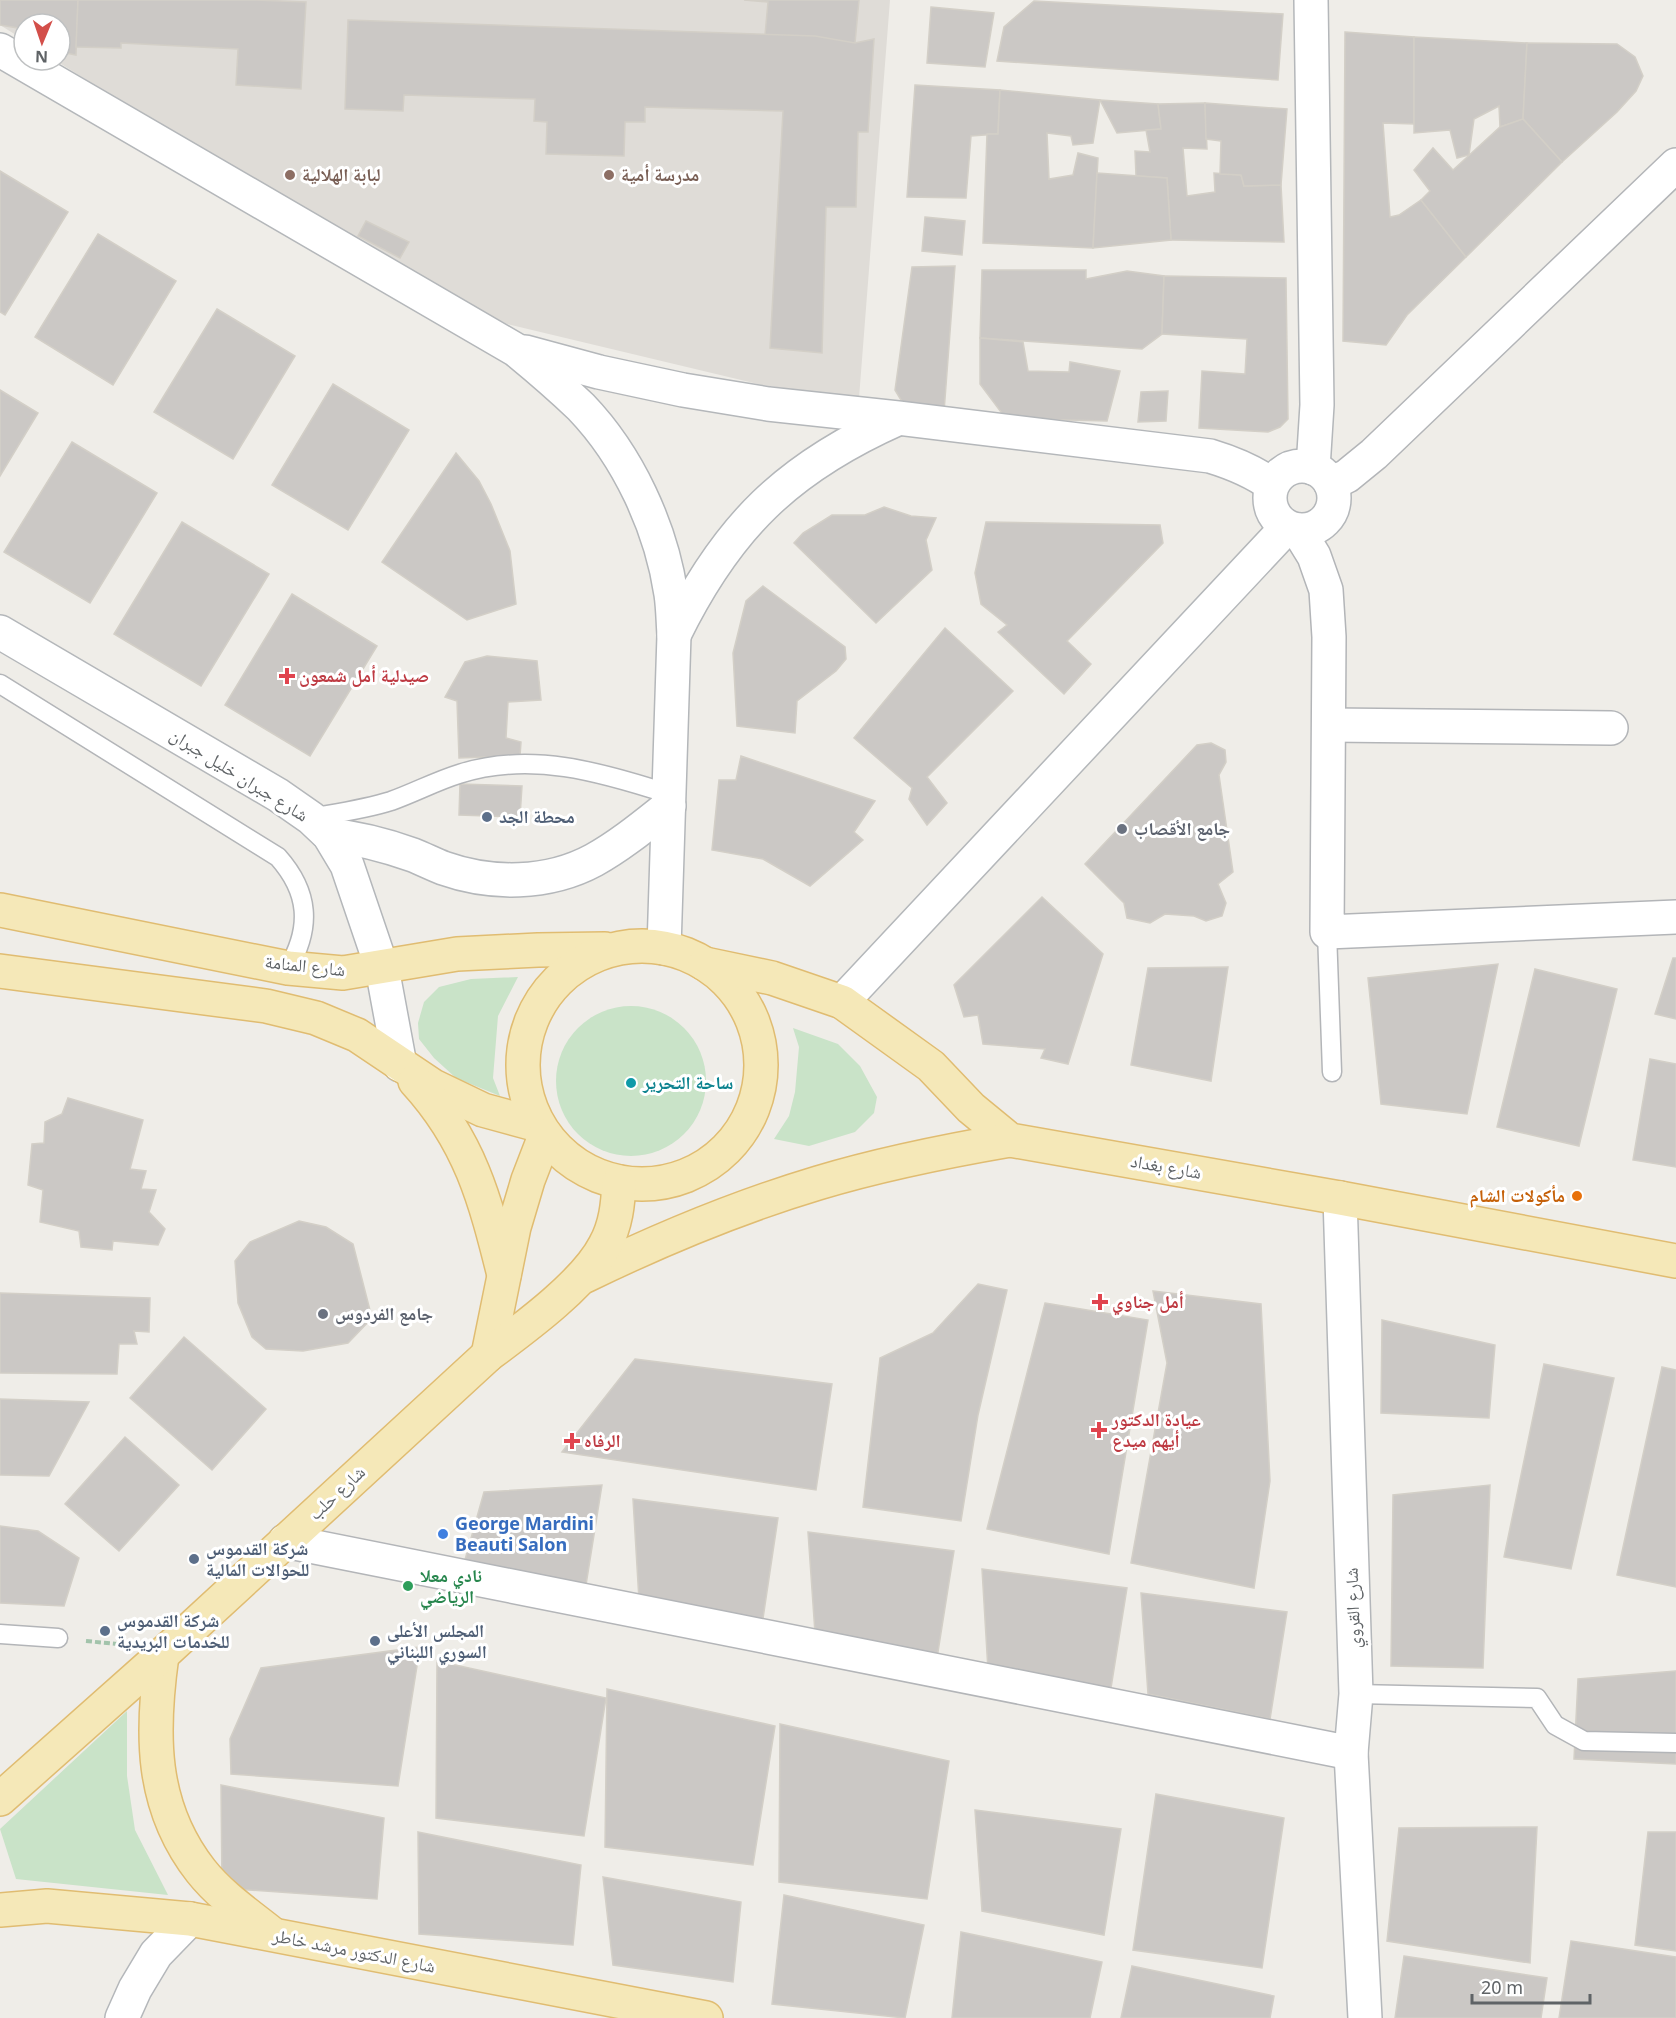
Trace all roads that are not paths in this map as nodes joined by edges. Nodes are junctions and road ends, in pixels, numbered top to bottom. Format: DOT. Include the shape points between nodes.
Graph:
graph roads {
  1 [pos="1311,0"];
  2 [pos="0,51"];
  3 [pos="1676,165"];
  4 [pos="516,350"];
  5 [pos="898,418"];
  6 [pos="1322,476"];
  7 [pos="1272,485"];
  8 [pos="1292,528"];
  9 [pos="0,632"];
  10 [pos="674,635"];
  11 [pos="0,684"];
  12 [pos="1329,725"];
  13 [pos="1611,728"];
  14 [pos="669,800"];
  15 [pos="320,826"];
  16 [pos="0,910"];
  17 [pos="1676,917"];
  18 [pos="1327,932"];
  19 [pos="664,948"];
  20 [pos="613,949"];
  21 [pos="705,964"];
  22 [pos="288,968"];
  23 [pos="382,968"];
  24 [pos="0,971"];
  25 [pos="842,1002"];
  26 [pos="400,1065"];
  27 [pos="1332,1072"];
  28 [pos="541,1131"];
  29 [pos="1010,1140"];
  30 [pos="619,1182"];
  31 [pos="1340,1198"];
  32 [pos="1676,1261"];
  33 [pos="504,1275"];
  34 [pos="578,1279"];
  35 [pos="488,1355"];
  36 [pos="285,1541"];
  37 [pos="0,1634"];
  38 [pos="58,1638"];
  39 [pos="162,1655"];
  40 [pos="1356,1694"];
  41 [pos="1676,1743"];
  42 [pos="1352,1754"];
  43 [pos="0,1799"];
  44 [pos="0,1910"];
  45 [pos="190,1918"];
  46 [pos="274,1935"];
  47 [pos="122,2018"];
  48 [pos="706,2018"];
  49 [pos="1365,2018"];
  1 -- 6 [label="main road" via="1317,405"];
  2 -- 4 [label="main road"];
  3 -- 6 [label="main road" via="1374,454 1347,476"];
  4 -- 5 [label="main road" via="683,390"];
  4 -- 10 [label="main road" via="582,408 630,476 662,553 671,593"];
  5 -- 7 [label="main road" via="1210,456 1243,467"];
  5 -- 10 [label="main road" via="827,454 764,504 713,565"];
  6 -- 7 [label="main road" via="1301,466 1289,469"];
  6 -- 8 [label="main road" via="1335,495 1328,518 1309,530"];
  7 -- 8 [label="main road" via="1272,509 1277,519"];
  8 -- 12 [label="main road" via="1314,556 1326,590"];
  8 -- 25 [label="main road"];
  9 -- 15 [label="main road, شارع جبران خليل جبران" via="278,795"];
  10 -- 14 [label="main road"];
  11 -- 22 [label="lane" via="278,857 290,870 303,903 302,937"];
  12 -- 13 [label="main road"];
  12 -- 18 [label="main road"];
  14 -- 15 [label="lane" via="581,768 541,764 500,766 460,773"];
  14 -- 15 [label="main road" via="620,844 593,861 533,879 471,877"];
  14 -- 19 [label="main road"];
  15 -- 23 [label="main road, شارع جبران خليل جبران" via="347,865"];
  16 -- 22 [label="main road, شارع المنامة"];
  17 -- 18 [label="main road"];
  18 -- 27 [label="lane"];
  19 -- 20 [label="main road"];
  19 -- 21 [label="main road"];
  20 -- 23 [label="main road, شارع المنامة" via="457,954"];
  20 -- 28 [label="main road" via="584,961 558,980 538,1005 526,1034 521,1065 526,1096"];
  21 -- 25 [label="main road, شارع بغداد" via="772,978"];
  21 -- 30 [label="main road" via="727,981 756,1028 761,1055 760,1083 753,1109 740,1134 722,1155 699,1170 646,1185"];
  22 -- 23 [label="main road, شارع المنامة" via="343,973"];
  23 -- 26 [label="main road, شارع جبران خليل جبران"];
  24 -- 26 [label="main road" via="266,1006 316,1018 357,1035"];
  25 -- 29 [label="main road, شارع بغداد" via="931,1066 971,1108"];
  26 -- 28 [label="main road" via="483,1110"];
  26 -- 33 [label="main road" via="431,1098 461,1146 476,1177"];
  28 -- 30 [label="main road" via="565,1158 590,1173"];
  28 -- 33 [label="main road"];
  29 -- 31 [label="main road, شارع بغداد"];
  29 -- 34 [label="main road" via="883,1165 809,1185 697,1225"];
  30 -- 34 [label="main road, شارع حلب" via="614,1225 605,1245"];
  31 -- 32 [label="main road, شارع بغداد"];
  31 -- 40 [label="main road, شارع القروي"];
  33 -- 35 [label="main road"];
  34 -- 35 [label="main road, شارع حلب"];
  35 -- 36 [label="main road, شارع حلب"];
  36 -- 39 [label="main road, شارع حلب"];
  36 -- 42 [label="main road"];
  37 -- 38 [label="lane"];
  39 -- 43 [label="main road, شارع حلب"];
  39 -- 46 [label="main road" via="156,1756 170,1817 201,1872 223,1895"];
  40 -- 41 [label="lane" via="1537,1698 1555,1725 1584,1741"];
  40 -- 42 [label="main road, شارع القروي"];
  42 -- 49 [label="main road, شارع القروي"];
  44 -- 45 [label="main road, شارع الدكتور مرشد خاطر" via="47,1906"];
  45 -- 46 [label="main road, شارع الدكتور مرشد خاطر"];
  45 -- 47 [label="main road" via="156,1954"];
  46 -- 48 [label="main road, شارع الدكتور مرشد خاطر"];
}
